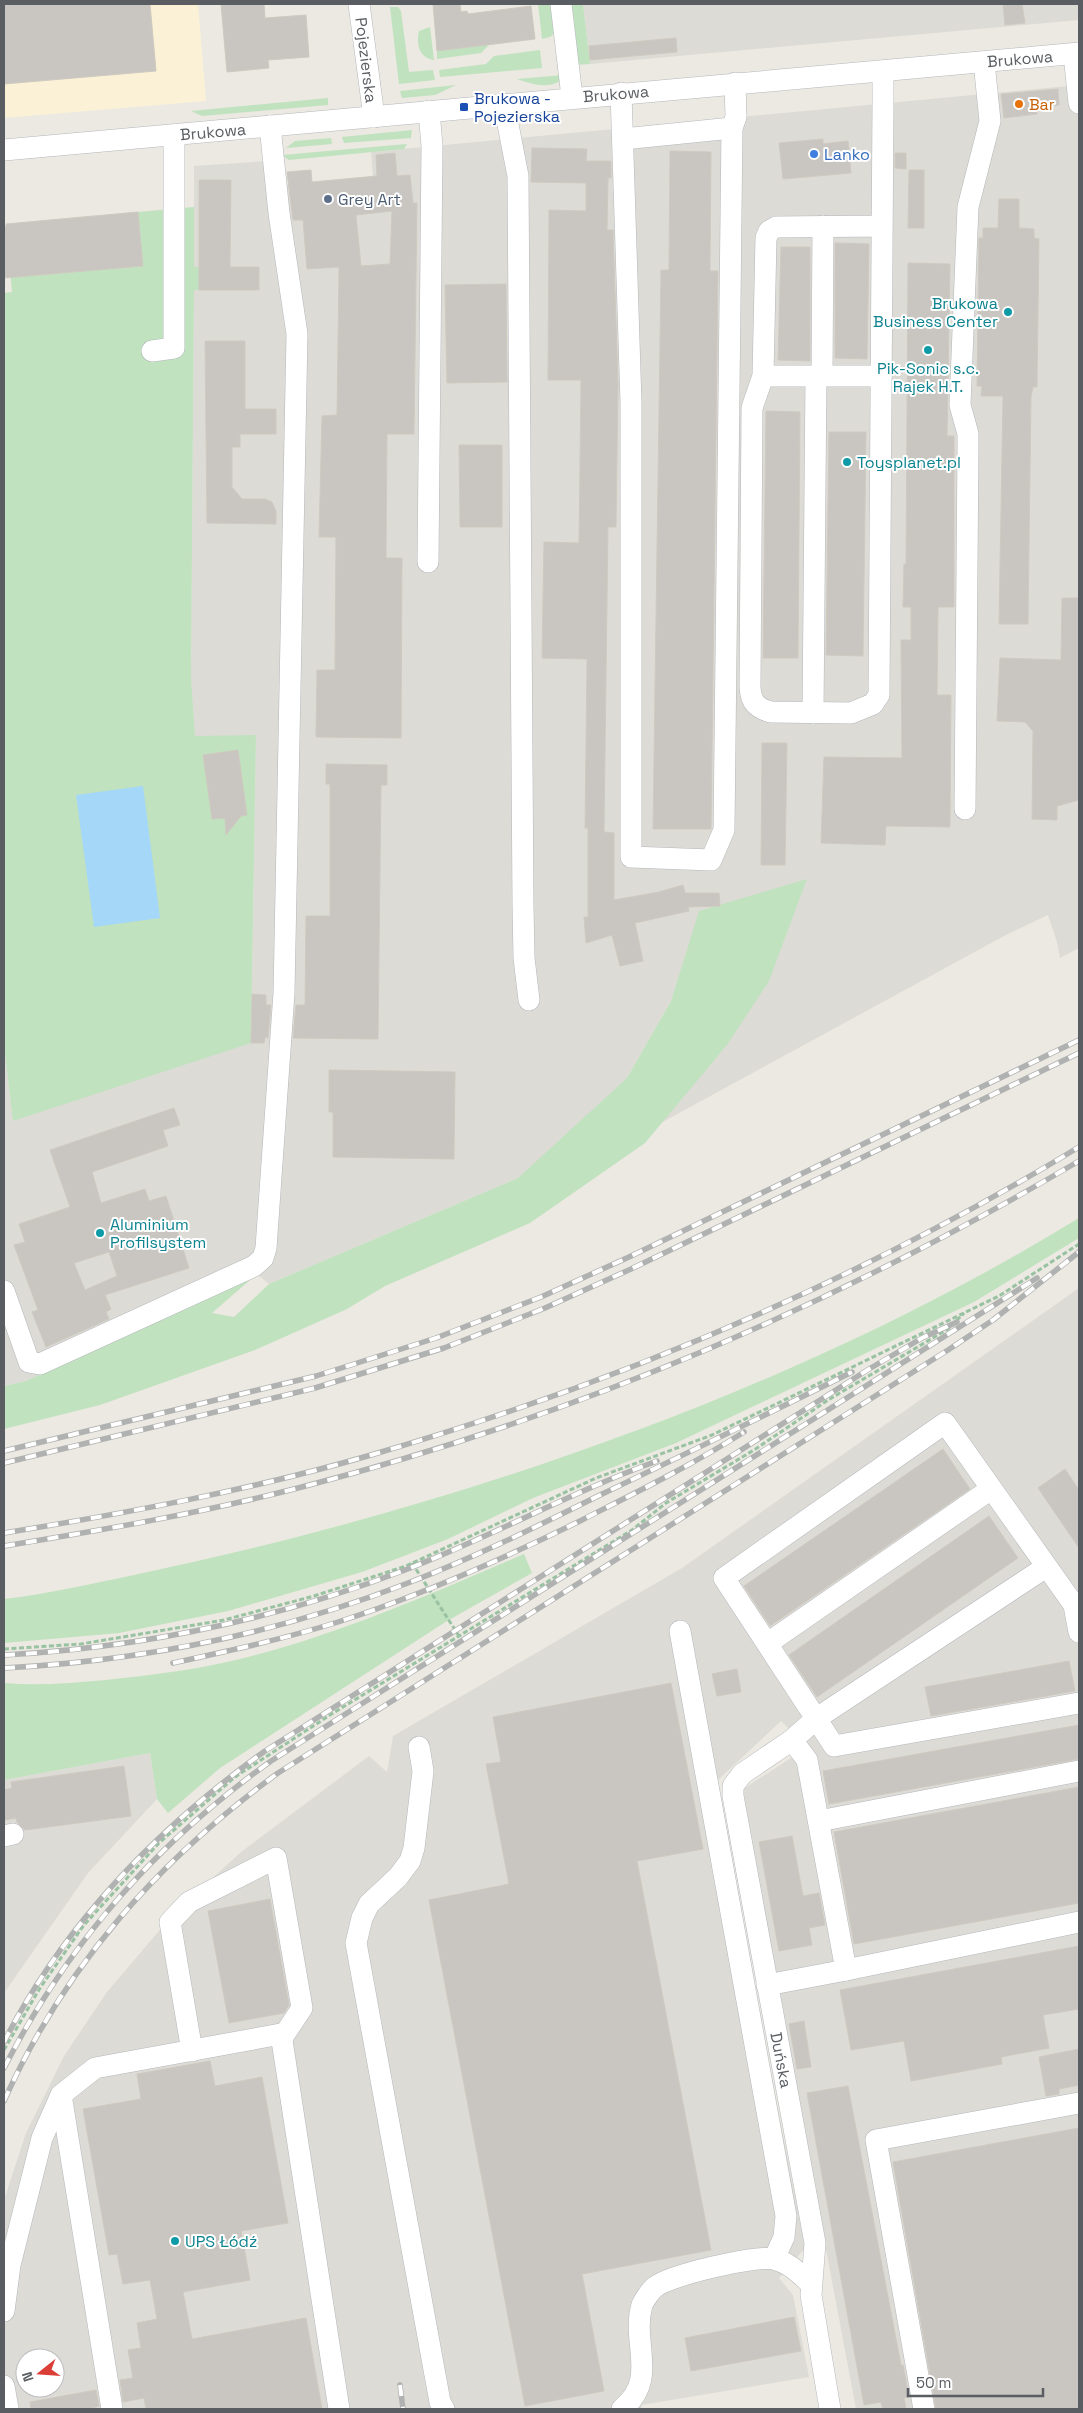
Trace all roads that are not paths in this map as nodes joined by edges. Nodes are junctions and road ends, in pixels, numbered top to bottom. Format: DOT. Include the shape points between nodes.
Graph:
graph roads {
  1 [pos="359,4"];
  2 [pos="561,4"];
  3 [pos="1077,53"];
  4 [pos="984,62"];
  5 [pos="883,70"];
  6 [pos="735,84"];
  7 [pos="621,93"];
  8 [pos="572,97"];
  9 [pos="1079,103"];
  10 [pos="504,104"];
  11 [pos="430,111"];
  12 [pos="374,117"];
  13 [pos="270,126"];
  14 [pos="732,128"];
  15 [pos="174,135"];
  16 [pos="624,138"];
  17 [pos="4,150"];
  18 [pos="823,226"];
  19 [pos="882,226"];
  20 [pos="152,351"];
  21 [pos="763,376"];
  22 [pos="819,376"];
  23 [pos="881,376"];
  24 [pos="428,562"];
  25 [pos="813,713"];
  26 [pos="965,809"];
  27 [pos="529,1000"];
  28 [pos="4,1291"];
  29 [pos="991,1489"];
  30 [pos="1046,1567"];
  31 [pos="680,1631"];
  32 [pos="1079,1632"];
  33 [pos="768,1643"];
  34 [pos="1079,1703"];
  35 [pos="818,1718"];
  36 [pos="792,1740"];
  37 [pos="420,1747"];
  38 [pos="1079,1771"];
  39 [pos="818,1821"];
  40 [pos="1079,1922"];
  41 [pos="846,1970"];
  42 [pos="767,1986"];
  43 [pos="281,2034"];
  44 [pos="192,2051"];
  45 [pos="61,2095"];
  46 [pos="1079,2103"];
  47 [pos="774,2259"];
  48 [pos="811,2284"];
  49 [pos="4,2311"];
  50 [pos="4,2386"];
  51 [pos="8,2409"];
  52 [pos="112,2409"];
  53 [pos="339,2409"];
  54 [pos="444,2409"];
  55 [pos="622,2409"];
  56 [pos="830,2409"];
  57 [pos="924,2409"];
  1 -- 12 [label="street, Pojezierska"];
  2 -- 8 [label="street"];
  3 -- 4 [label="street, Brukowa"];
  3 -- 9 [label="street"];
  4 -- 5 [label="street, Brukowa"];
  4 -- 26 [label="street" via="990,121 968,207 960,405 968,434"];
  5 -- 6 [label="street, Brukowa"];
  5 -- 19 [label="street"];
  6 -- 7 [label="street, Brukowa"];
  6 -- 14 [label="street" via="736,117"];
  7 -- 8 [label="street, Brukowa"];
  7 -- 16 [label="street"];
  8 -- 10 [label="street, Brukowa"];
  10 -- 11 [label="street, Brukowa"];
  10 -- 27 [label="street" via="518,176 523,905"];
  11 -- 12 [label="street, Brukowa"];
  11 -- 24 [label="street"];
  12 -- 13 [label="street, Brukowa"];
  13 -- 15 [label="street, Brukowa"];
  13 -- 28 [label="street" via="297,334 284,993 266,1248 263,1258 254,1266 40,1364 29,1362"];
  14 -- 16 [label="street"];
  14 -- 16 [label="street" via="724,830 710,860 631,857 631,402"];
  15 -- 17 [label="street, Brukowa"];
  15 -- 20 [label="street" via="174,348"];
  18 -- 19 [label="street"];
  18 -- 21 [label="street" via="776,227 766,238"];
  18 -- 22 [label="street"];
  19 -- 23 [label="street"];
  21 -- 22 [label="street"];
  21 -- 25 [label="street" via="752,408 751,699 760,709 772,712"];
  22 -- 23 [label="street"];
  22 -- 25 [label="street"];
  23 -- 25 [label="street" via="879,695 873,704 851,713"];
  29 -- 30 [label="street"];
  29 -- 33 [label="street"];
  29 -- 33 [label="street" via="945,1423 724,1578"];
  30 -- 32 [label="street" via="1074,1605"];
  30 -- 35 [label="street, Duńska"];
  31 -- 47 [label="street" via="786,2216 784,2236"];
  33 -- 35 [label="street"];
  34 -- 35 [label="street" via="834,1746"];
  35 -- 36 [label="street, Duńska"];
  36 -- 39 [label="street" via="807,1760"];
  36 -- 42 [label="street, Duńska" via="742,1774 733,1786"];
  37 -- 54 [label="street" via="423,1771 410,1861 369,1904 356,1943 440,2402"];
  38 -- 39 [label="street"];
  39 -- 41 [label="street"];
  40 -- 41 [label="street"];
  41 -- 42 [label="street"];
  42 -- 48 [label="street, Duńska" via="815,2243"];
  43 -- 44 [label="street"];
  43 -- 44 [label="street" via="284,2035 302,2008 276,1858 189,1902 170,1922"];
  43 -- 53 [label="street"];
  44 -- 45 [label="street" via="95,2068"];
  45 -- 49 [label="street" via="42,2138 10,2265"];
  45 -- 52 [label="street"];
  46 -- 57 [label="street" via="876,2140"];
  47 -- 48 [label="street" via="790,2265"];
  47 -- 55 [label="street" via="757,2258 671,2279 654,2287 642,2304 639,2330 643,2374 639,2390"];
  48 -- 56 [label="street, Duńska"];
  50 -- 51 [label="street"];
}
